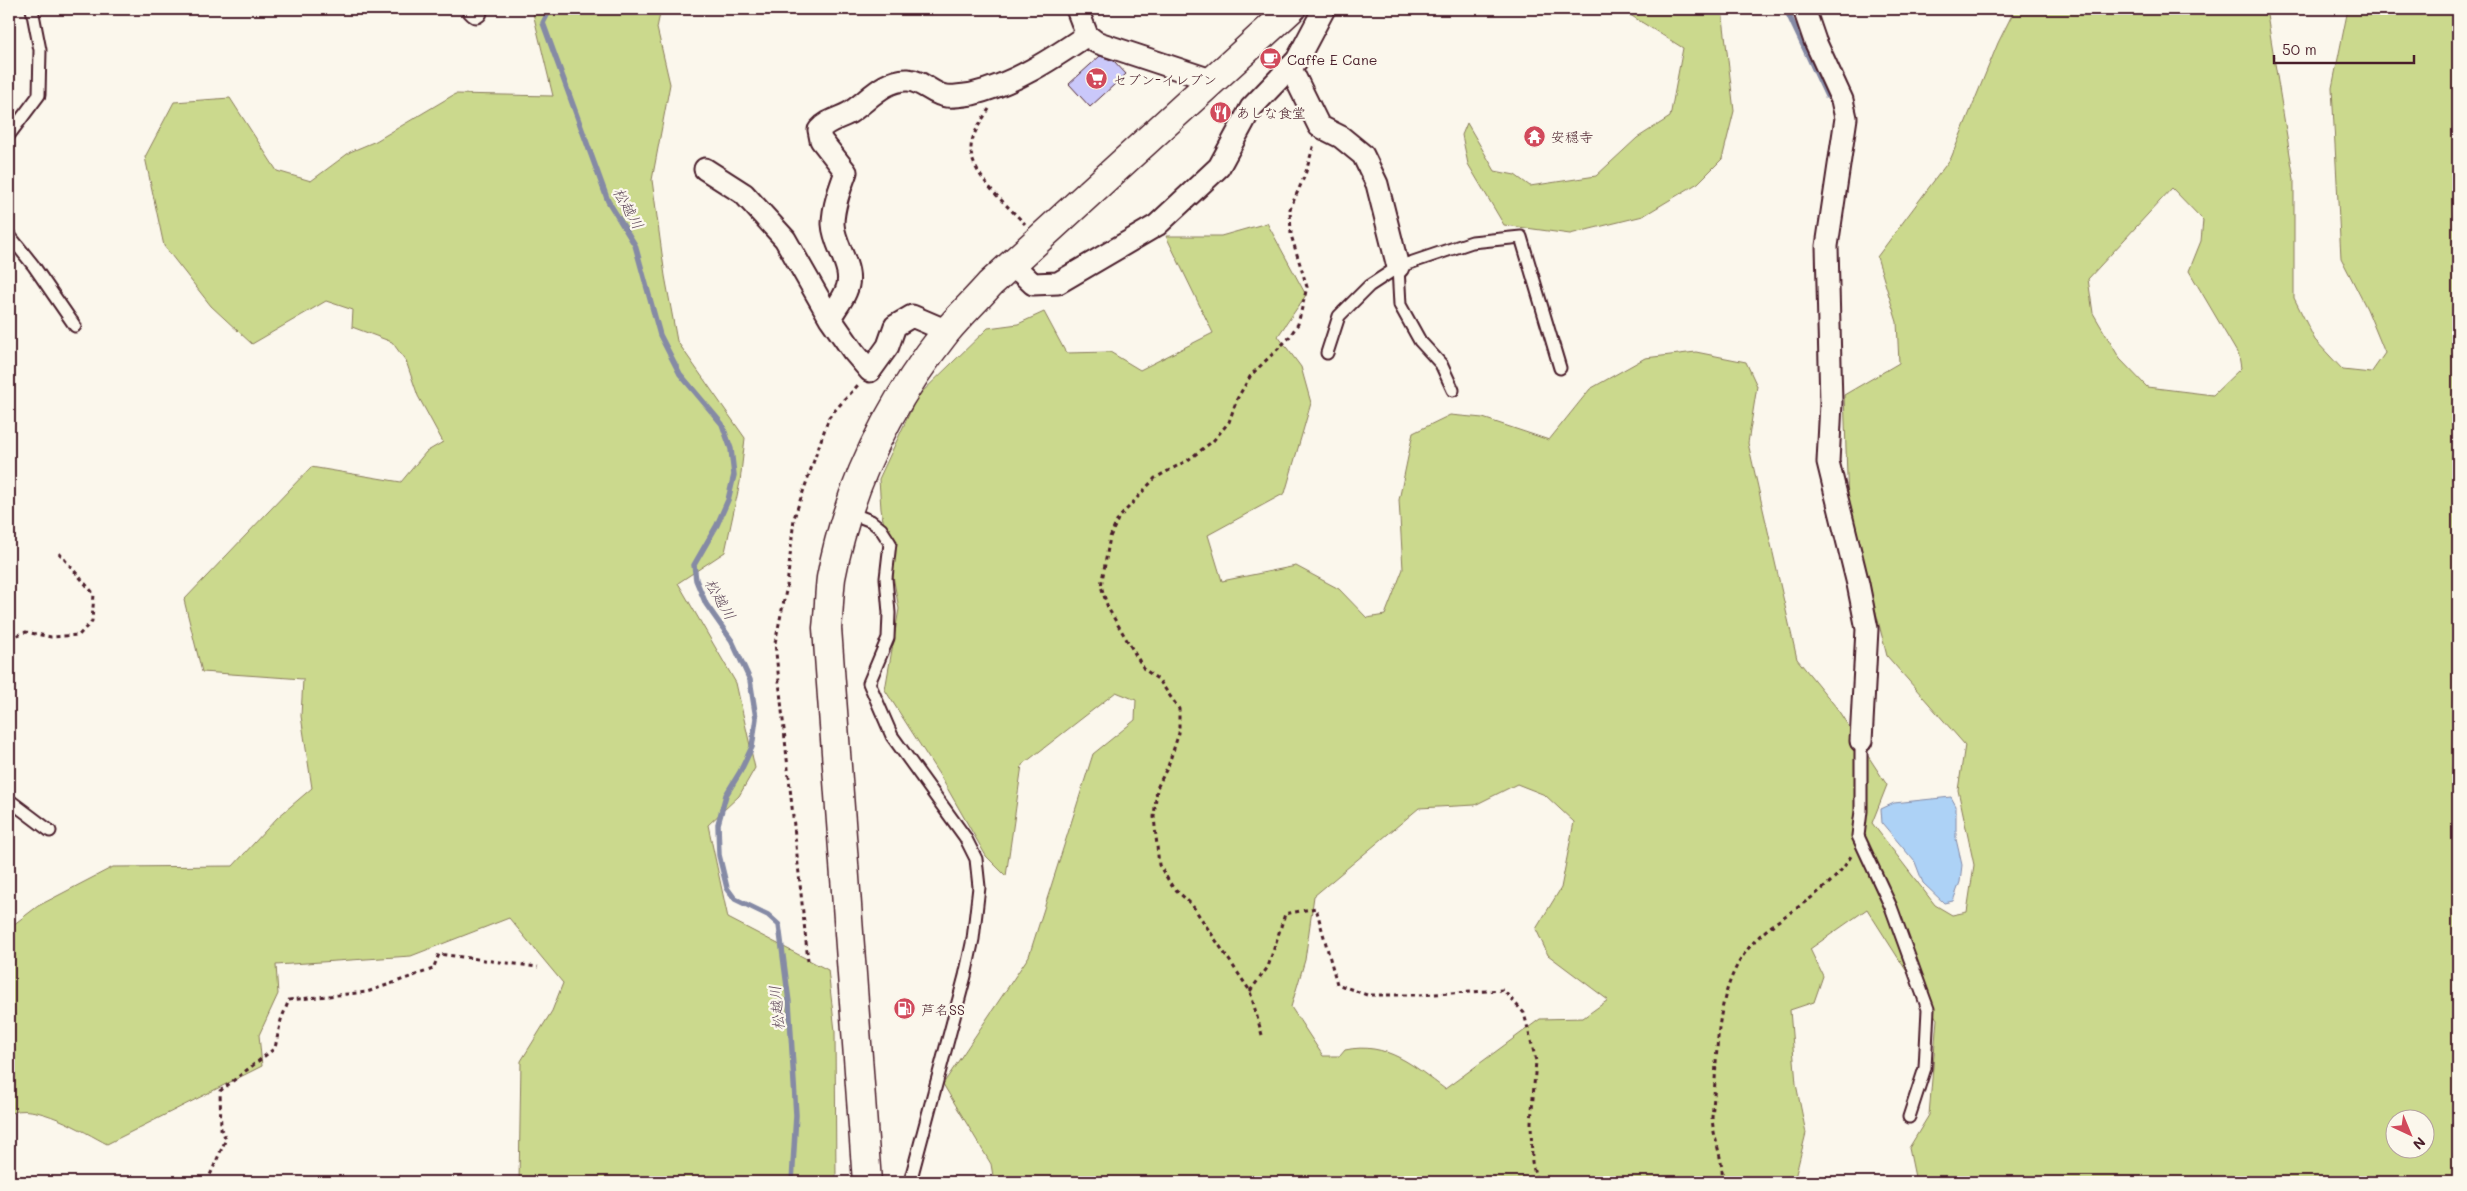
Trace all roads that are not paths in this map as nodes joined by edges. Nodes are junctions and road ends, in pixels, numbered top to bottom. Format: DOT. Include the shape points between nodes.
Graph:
graph roads {
  1 [pos="32,9"];
  2 [pos="1078,9"];
  3 [pos="1291,9"];
  4 [pos="1324,9"];
  5 [pos="1804,9"];
  6 [pos="1087,35"];
  7 [pos="1290,67"];
  8 [pos="1211,80"];
  9 [pos="9,135"];
  10 [pos="705,169"];
  11 [pos="9,235"];
  12 [pos="1012,264"];
  13 [pos="1398,267"];
  14 [pos="830,318"];
  15 [pos="75,326"];
  16 [pos="947,331"];
  17 [pos="1327,353"];
  18 [pos="1560,368"];
  19 [pos="1453,390"];
  20 [pos="848,512"];
  21 [pos="1861,741"];
  22 [pos="9,800"];
  23 [pos="50,831"];
  24 [pos="1909,1117"];
  25 [pos="867,1182"];
  26 [pos="910,1182"];
  1 -- 9 [label="lane" via="40,50 39,95"];
  2 -- 6 [label="street"];
  3 -- 8 [label="street"];
  4 -- 7 [label="street" via="1298,60"];
  5 -- 21 [label="street" via="1842,100 1846,118 1827,246 1831,403 1828,462 1867,629"];
  6 -- 8 [label="street" via="1096,42"];
  6 -- 14 [label="street" via="1053,59 972,94 944,96 924,84 907,80 887,86 849,112 825,123 820,130 821,140 846,172 833,224 849,276 846,291"];
  7 -- 12 [label="street" via="1251,108 1219,167 1157,225 1058,282 1033,284"];
  7 -- 13 [label="street" via="1319,126 1341,137 1364,155 1378,184"];
  8 -- 12 [label="street"];
  10 -- 14 [label="street" via="744,194 785,238"];
  11 -- 15 [label="lane"];
  12 -- 16 [label="street"];
  13 -- 17 [label="lane" via="1369,286 1339,316"];
  13 -- 18 [label="lane" via="1472,242 1521,237"];
  13 -- 19 [label="lane" via="1400,306 1420,340 1441,364"];
  14 -- 16 [label="street" via="870,372 888,346 895,326 912,316"];
  16 -- 20 [label="street" via="888,418 866,461"];
  20 -- 25 [label="street" via="831,579 828,628"];
  20 -- 26 [label="lane" via="871,521 890,543 886,578 888,638 869,683 892,736 965,837 976,859 979,887 965,976"];
  21 -- 24 [label="lane" via="1858,836 1891,907 1928,1009 1925,1068"];
  22 -- 23 [label="lane"];
}
